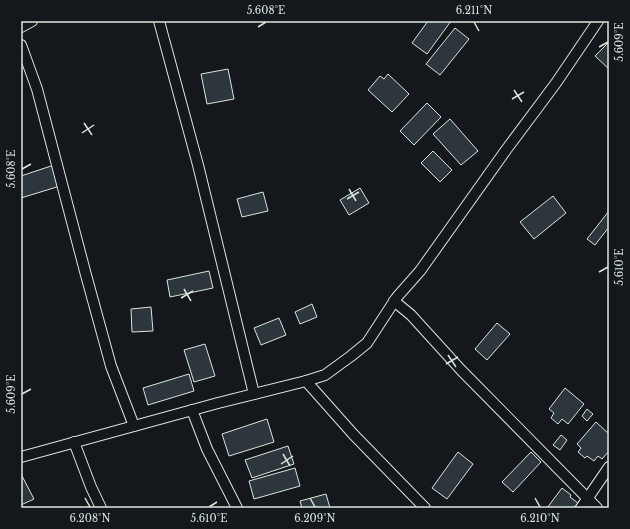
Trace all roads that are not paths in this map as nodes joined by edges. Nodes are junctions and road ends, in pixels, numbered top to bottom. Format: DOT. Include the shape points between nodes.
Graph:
graph roads {
  1 [pos="32,21"];
  2 [pos="159,21"];
  3 [pos="598,21"];
  4 [pos="21,27"];
  5 [pos="21,45"];
  6 [pos="394,301"];
  7 [pos="306,381"];
  8 [pos="254,394"];
  9 [pos="192,410"];
  10 [pos="134,426"];
  11 [pos="74,442"];
  12 [pos="21,457"];
  13 [pos="609,467"];
  14 [pos="588,498"];
  15 [pos="102,508"];
  16 [pos="237,508"];
  17 [pos="425,508"];
  18 [pos="581,508"];
  19 [pos="597,508"];
  1 -- 4 [label="street"];
  2 -- 8 [label="street" via="198,165"];
  3 -- 6 [label="street" via="420,271"];
  5 -- 10 [label="street" via="37,88 111,366"];
  6 -- 7 [label="street" via="367,343 325,375"];
  6 -- 14 [label="street" via="411,315 461,370"];
  7 -- 8 [label="street"];
  7 -- 17 [label="street"];
  8 -- 9 [label="street"];
  9 -- 10 [label="street"];
  9 -- 16 [label="street" via="207,449"];
  10 -- 11 [label="street"];
  11 -- 12 [label="street"];
  11 -- 15 [label="street"];
  13 -- 14 [label="street"];
  14 -- 18 [label="street"];
  14 -- 19 [label="street"];
}
